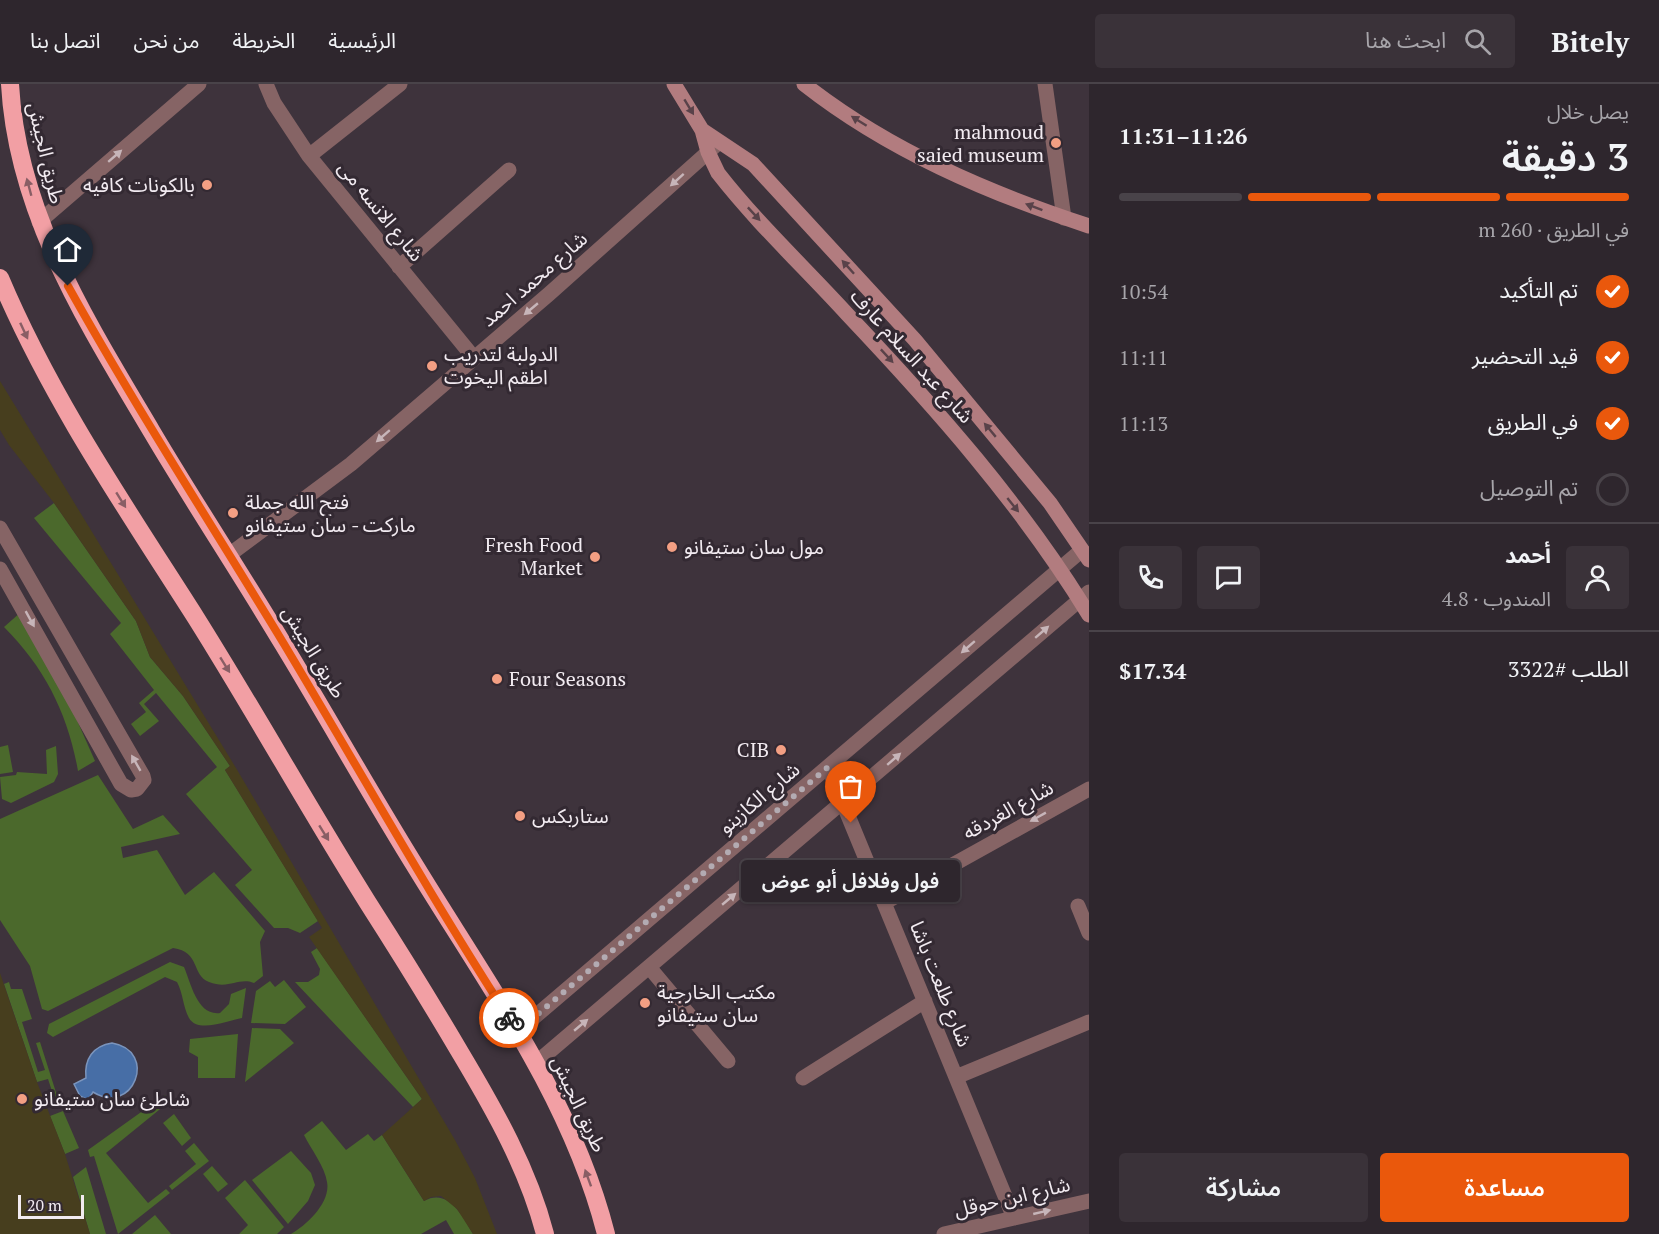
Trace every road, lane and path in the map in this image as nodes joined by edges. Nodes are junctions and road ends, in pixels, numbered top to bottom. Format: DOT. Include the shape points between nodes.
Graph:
graph roads {
  1 [pos="9,84"];
  2 [pos="199,84"];
  3 [pos="266,84"];
  4 [pos="400,84"];
  5 [pos="674,84"];
  6 [pos="804,84"];
  7 [pos="1046,84"];
  8 [pos="821,89"];
  9 [pos="702,130"];
  10 [pos="721,141"];
  11 [pos="708,152"];
  12 [pos="309,156"];
  13 [pos="509,170"];
  14 [pos="1064,218"];
  15 [pos="39,222"];
  16 [pos="1089,226"];
  17 [pos="399,267"];
  18 [pos="0,278"];
  19 [pos="474,358"];
  20 [pos="0,528"];
  21 [pos="229,555"];
  22 [pos="1086,555"];
  23 [pos="1060,568"];
  24 [pos="0,569"];
  25 [pos="1084,596"];
  26 [pos="1089,615"];
  27 [pos="828,767"];
  28 [pos="1089,789"];
  29 [pos="843,803"];
  30 [pos="884,903"];
  31 [pos="1077,906"];
  32 [pos="1089,933"];
  33 [pos="649,967"];
  34 [pos="925,1001"];
  35 [pos="1089,1022"];
  36 [pos="518,1031"];
  37 [pos="728,1061"];
  38 [pos="536,1063"];
  39 [pos="956,1077"];
  40 [pos="803,1078"];
  41 [pos="1089,1202"];
  42 [pos="1014,1218"];
  43 [pos="545,1234"];
  44 [pos="606,1234"];
  45 [pos="944,1234"];
  15 -- 1 [label="highway, طريق الجيش, one-way" via="20,152"];
  15 -- 2 [label="street, one-way"];
  3 -- 12 [label="street, شارع الانسه مى"];
  4 -- 12 [label="street"];
  5 -- 9 [label="street, شارع عبد السلام عارف, one-way"];
  6 -- 8 [label="street"];
  7 -- 14 [label="street"];
  14 -- 8 [label="street, one-way" via="975,185 895,144"];
  9 -- 10 [label="street, شارع عبد السلام عارف"];
  9 -- 11 [label="street, شارع عبد السلام عارف"];
  10 -- 11 [label="street, شارع محمد احمد"];
  22 -- 10 [label="street, شارع عبد السلام عارف, one-way" via="1015,459 915,340 753,164"];
  11 -- 19 [label="street, شارع محمد احمد, one-way"];
  11 -- 23 [label="street, شارع عبد السلام عارف, one-way" via="732,190 960,440"];
  12 -- 17 [label="street, شارع الانسه مى"];
  13 -- 17 [label="street"];
  14 -- 16 [label="street"];
  15 -- 21 [label="highway, طريق الجيش" via="88,323"];
  17 -- 19 [label="street, شارع الانسه مى"];
  18 -- 43 [label="highway, one-way" via="28,341 88,447 487,1096 528,1182"];
  19 -- 21 [label="street, شارع محمد احمد, one-way" via="351,464"];
  24 -- 20 [label="street, one-way" via="121,784 137,789 143,776"];
  21 -- 36 [label="highway, طريق الجيش" via="362,781"];
  22 -- 23 [label="street, شارع الكازينو"];
  23 -- 25 [label="street, شارع عبد السلام عارف"];
  23 -- 27 [label="street, شارع الكازينو, one-way"];
  25 -- 26 [label="street, شارع عبد السلام عارف"];
  29 -- 25 [label="street, one-way"];
  27 -- 29 [label="street, شارع طلعت باشا"];
  27 -- 36 [label="street, شارع الكازينو"];
  28 -- 30 [label="street, شارع الغردقه, one-way"];
  29 -- 30 [label="street, شارع طلعت باشا"];
  33 -- 29 [label="street, one-way"];
  30 -- 34 [label="street, شارع طلعت باشا"];
  31 -- 32 [label="street"];
  33 -- 37 [label="street"];
  38 -- 33 [label="street, one-way"];
  34 -- 39 [label="street, شارع طلعت باشا"];
  34 -- 40 [label="street"];
  35 -- 39 [label="street"];
  36 -- 38 [label="highway, طريق الجيش"];
  44 -- 38 [label="highway, طريق الجيش, one-way" via="573,1141"];
  39 -- 42 [label="street, شارع طلعت باشا"];
  42 -- 41 [label="street, شارع ابن حوقل, one-way"];
  42 -- 45 [label="street, شارع ابن حوقل"];
}
